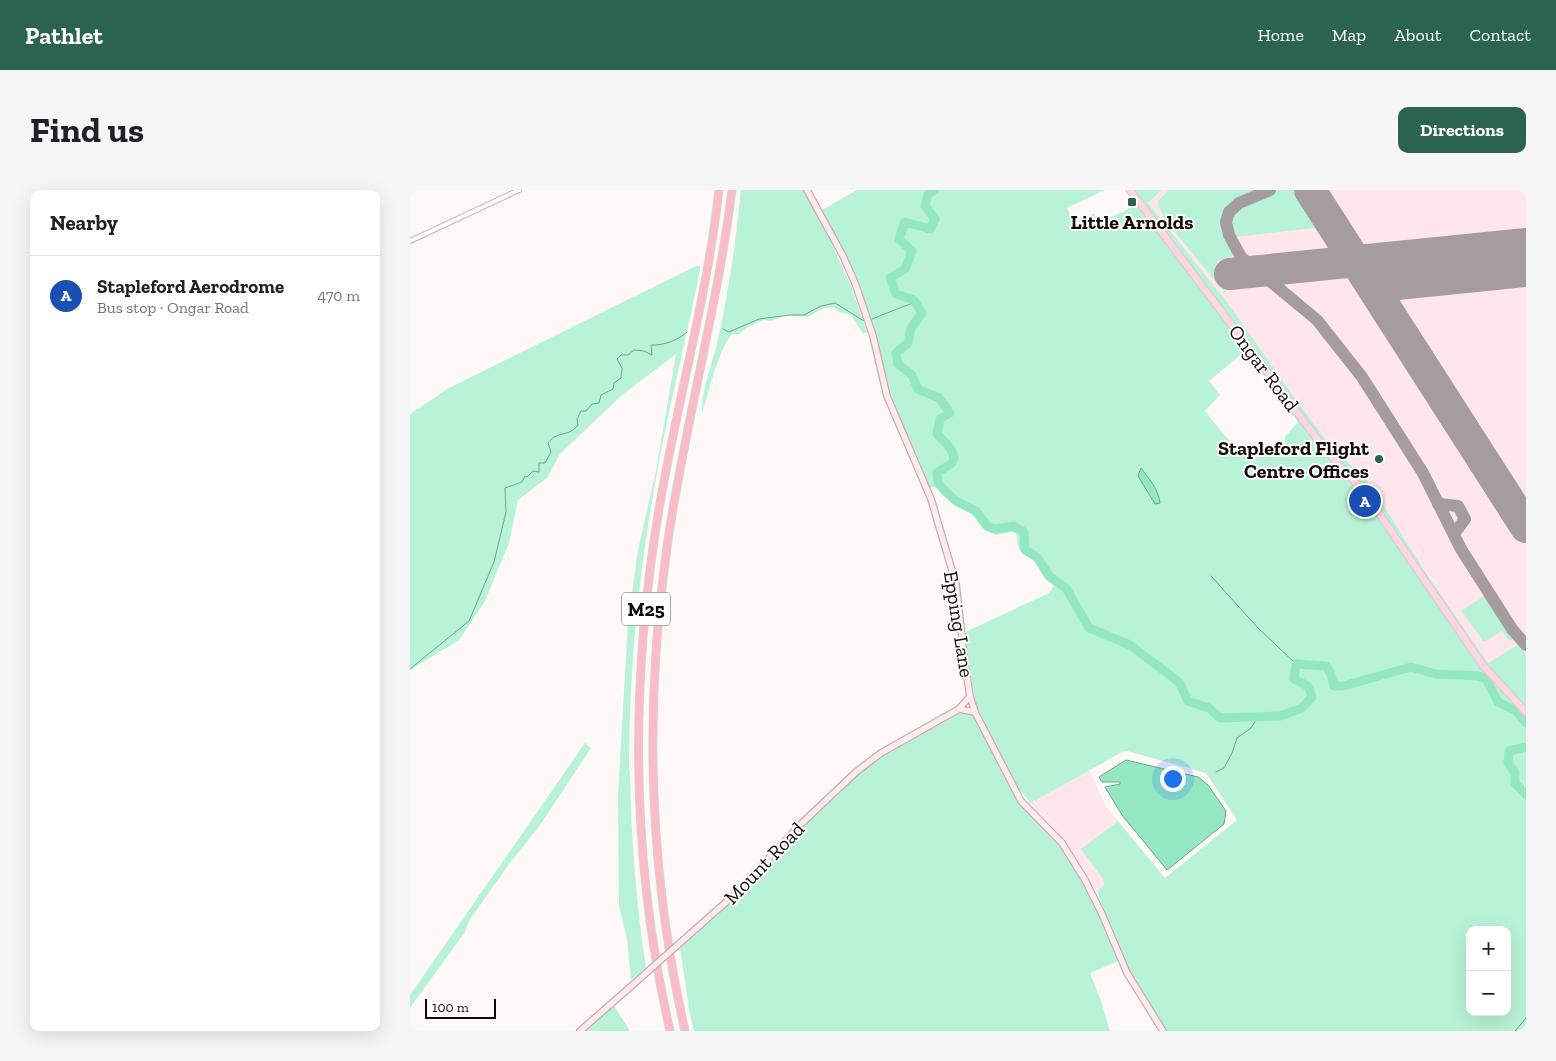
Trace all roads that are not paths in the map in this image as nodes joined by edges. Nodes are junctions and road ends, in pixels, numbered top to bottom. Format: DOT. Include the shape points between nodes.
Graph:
graph roads {
  1 [pos="519,190"];
  2 [pos="719,190"];
  3 [pos="732,190"];
  4 [pos="807,190"];
  5 [pos="1130,190"];
  6 [pos="410,241"];
  7 [pos="970,696"];
  8 [pos="959,709"];
  9 [pos="975,712"];
  10 [pos="1526,712"];
  11 [pos="580,1031"];
  12 [pos="670,1031"];
  13 [pos="685,1031"];
  14 [pos="1163,1031"];
  1 -- 6 [label="street"];
  2 -- 12 [label="highway, M25" via="702,295 659,507 642,655 639,763 643,867 653,945"];
  3 -- 13 [label="highway, M25" via="718,281 671,520 656,660 653,766 658,866 668,943"];
  4 -- 7 [label="street, Epping Lane" via="855,283 873,336 887,396 936,514 957,591"];
  5 -- 10 [label="main road, Ongar Road" via="1324,448 1365,493 1482,664"];
  7 -- 8 [label="street, Mount Road"];
  7 -- 9 [label="street, Epping Lane"];
  8 -- 9 [label="street"];
  8 -- 11 [label="street, Mount Road, bridge" via="881,753 856,772 800,824 733,896"];
  9 -- 14 [label="street, Epping Lane" via="1021,800 1062,843 1085,880 1127,973"];
}
